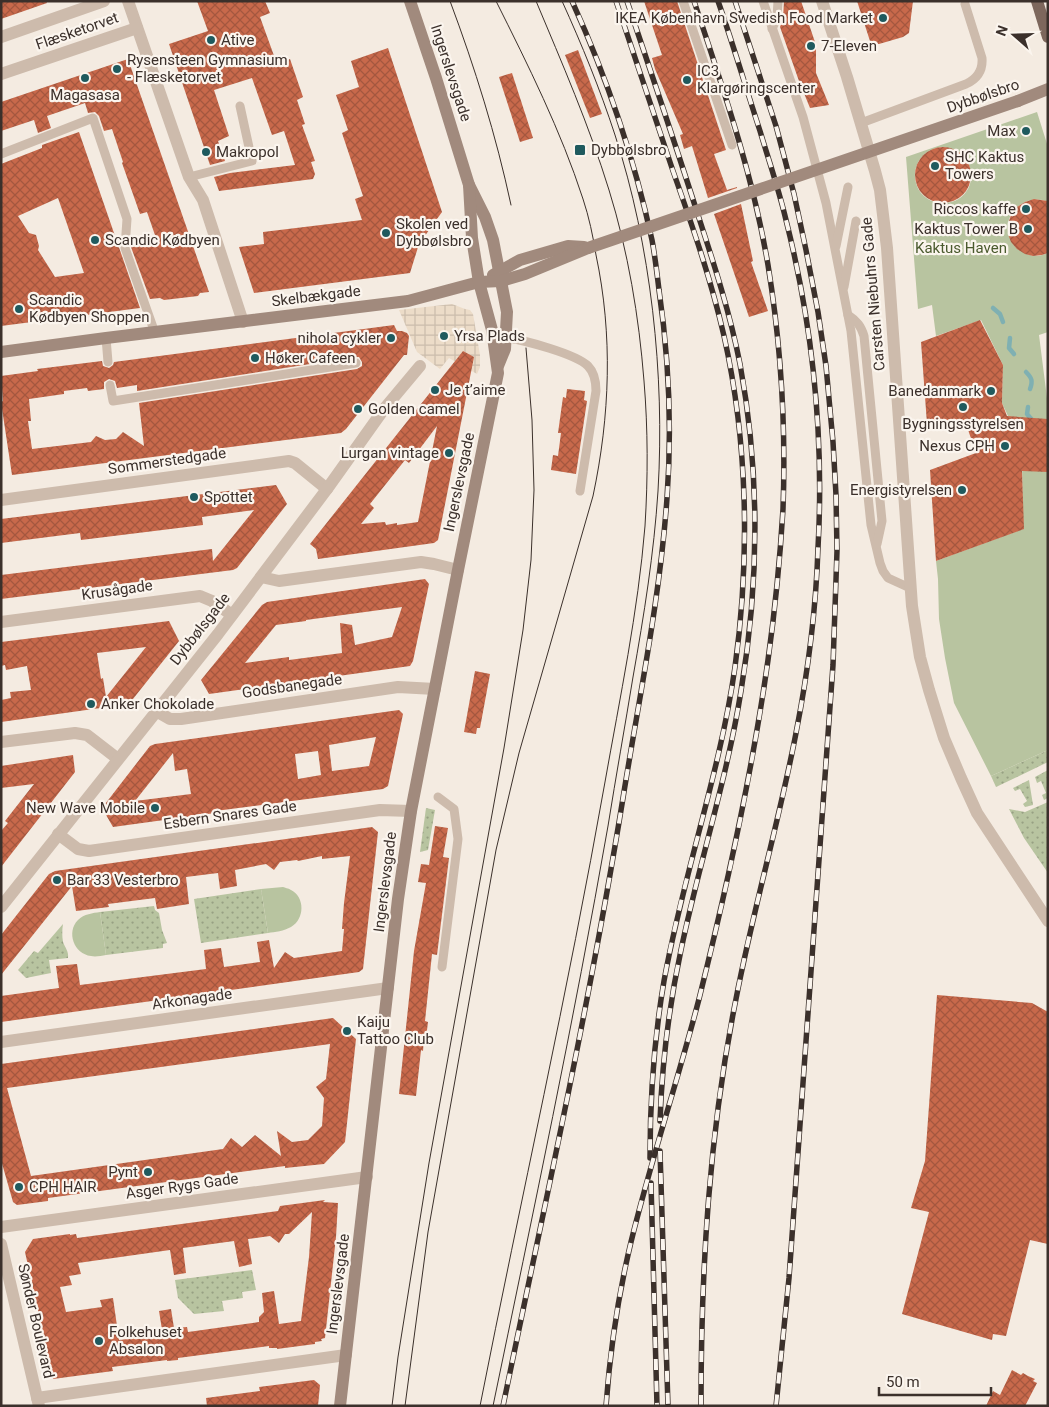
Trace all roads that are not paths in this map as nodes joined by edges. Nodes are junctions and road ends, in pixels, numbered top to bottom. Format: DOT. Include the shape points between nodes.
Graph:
graph roads {
  1 [pos="104,1"];
  2 [pos="128,1"];
  3 [pos="410,1"];
  4 [pos="683,1"];
  5 [pos="763,1"];
  6 [pos="778,1"];
  7 [pos="822,1"];
  8 [pos="1037,1"];
  9 [pos="965,4"];
  10 [pos="137,28"];
  11 [pos="772,29"];
  12 [pos="1,37"];
  13 [pos="1048,37"];
  14 [pos="1,74"];
  15 [pos="1048,89"];
  16 [pos="240,106"];
  17 [pos="861,124"];
  18 [pos="732,145"];
  19 [pos="1,154"];
  20 [pos="189,177"];
  21 [pos="469,184"];
  22 [pos="848,187"];
  23 [pos="856,221"];
  24 [pos="835,251"];
  25 [pos="500,276"];
  26 [pos="479,282"];
  27 [pos="844,292"];
  28 [pos="243,322"];
  29 [pos="155,333"];
  30 [pos="106,338"];
  31 [pos="507,338"];
  32 [pos="1,352"];
  33 [pos="108,362"];
  34 [pos="356,363"];
  35 [pos="420,366"];
  36 [pos="498,367"];
  37 [pos="110,385"];
  38 [pos="327,489"];
  39 [pos="580,492"];
  40 [pos="1,500"];
  41 [pos="458,570"];
  42 [pos="261,577"];
  43 [pos="910,588"];
  44 [pos="232,615"];
  45 [pos="1,622"];
  46 [pos="435,689"];
  47 [pos="156,711"];
  48 [pos="1,742"];
  49 [pos="118,759"];
  50 [pos="438,797"];
  51 [pos="410,811"];
  52 [pos="58,834"];
  53 [pos="1,907"];
  54 [pos="1048,921"];
  55 [pos="442,967"];
  56 [pos="388,988"];
  57 [pos="1,1042"];
  58 [pos="367,1176"];
  59 [pos="1,1227"];
  60 [pos="1,1244"];
  61 [pos="346,1355"];
  62 [pos="38,1402"];
  63 [pos="340,1406"];
  1 -- 12 [label="street, Flæsketorvet"];
  2 -- 10 [label="street, Flæsketorvet"];
  3 -- 21 [label="street, Ingerslevsgade"];
  4 -- 18 [label="lane"];
  5 -- 11 [label="lane"];
  6 -- 11 [label="lane" via="777,18"];
  7 -- 17 [label="street, Carsten Niebuhrs Gade"];
  8 -- 13 [label="main road"];
  9 -- 17 [label="lane" via="982,58 977,78"];
  10 -- 14 [label="street, Flæsketorvet"];
  10 -- 20 [label="street"];
  11 -- 24 [label="lane" via="803,117"];
  15 -- 25 [label="street, Dybbølsbro, bridge" via="588,248 524,274"];
  16 -- 20 [label="lane" via="252,161"];
  17 -- 43 [label="street, Carsten Niebuhrs Gade" via="880,190 887,248"];
  19 -- 29 [label="lane" via="93,118 126,219 125,248"];
  20 -- 28 [label="street" via="203,200"];
  21 -- 25 [label="street, Ingerslevsgade" via="493,240"];
  21 -- 26 [label="street, Ingerslevsgade"];
  22 -- 24 [label="lane"];
  23 -- 27 [label="lane"];
  24 -- 27 [label="lane"];
  25 -- 26 [label="street, Dybbølsbro"];
  25 -- 31 [label="street, Ingerslevsgade" via="507,312"];
  26 -- 28 [label="street, Skelbækgade" via="408,301"];
  26 -- 36 [label="street, Ingerslevsgade"];
  27 -- 43 [label="lane" via="871,525 883,571 888,578"];
  28 -- 29 [label="street, Skelbækgade"];
  29 -- 30 [label="street, Skelbækgade"];
  30 -- 32 [label="street, Skelbækgade"];
  30 -- 33 [label="lane"];
  31 -- 36 [label="street, Ingerslevsgade"];
  31 -- 39 [label="lane" via="532,343 578,360 594,374 596,391"];
  34 -- 37 [label="lane" via="113,401"];
  35 -- 38 [label="street, Dybbølsgade" via="384,409"];
  36 -- 41 [label="street, Ingerslevsgade"];
  38 -- 40 [label="street, Sommerstedgade" via="289,461"];
  38 -- 42 [label="street, Dybbølsgade"];
  41 -- 42 [label="street" via="421,562 279,581"];
  41 -- 46 [label="street, Ingerslevsgade"];
  42 -- 44 [label="street, Dybbølsgade"];
  43 -- 54 [label="street, Carsten Niebuhrs Gade" via="920,657 948,747 977,813"];
  44 -- 45 [label="street, Krusågade" via="200,596"];
  44 -- 47 [label="street, Dybbølsgade"];
  46 -- 47 [label="street, Godsbanegade" via="398,687 181,719 170,719"];
  46 -- 51 [label="street, Ingerslevsgade"];
  47 -- 49 [label="street, Dybbølsgade"];
  48 -- 49 [label="street" via="82,733"];
  49 -- 52 [label="street, Dybbølsgade"];
  50 -- 55 [label="lane" via="454,809 458,839"];
  51 -- 52 [label="street, Esbern Snares Gade" via="380,810 89,850 78,849"];
  51 -- 56 [label="street, Ingerslevsgade"];
  52 -- 53 [label="street, Dybbølsgade"];
  56 -- 57 [label="street, Arkonagade"];
  56 -- 58 [label="street, Ingerslevsgade"];
  58 -- 59 [label="street, Asger Rygs Gade"];
  58 -- 61 [label="street, Ingerslevsgade"];
  60 -- 62 [label="street, Sønder Boulevard"];
  61 -- 62 [label="street"];
  61 -- 63 [label="street, Ingerslevsgade"];
}
